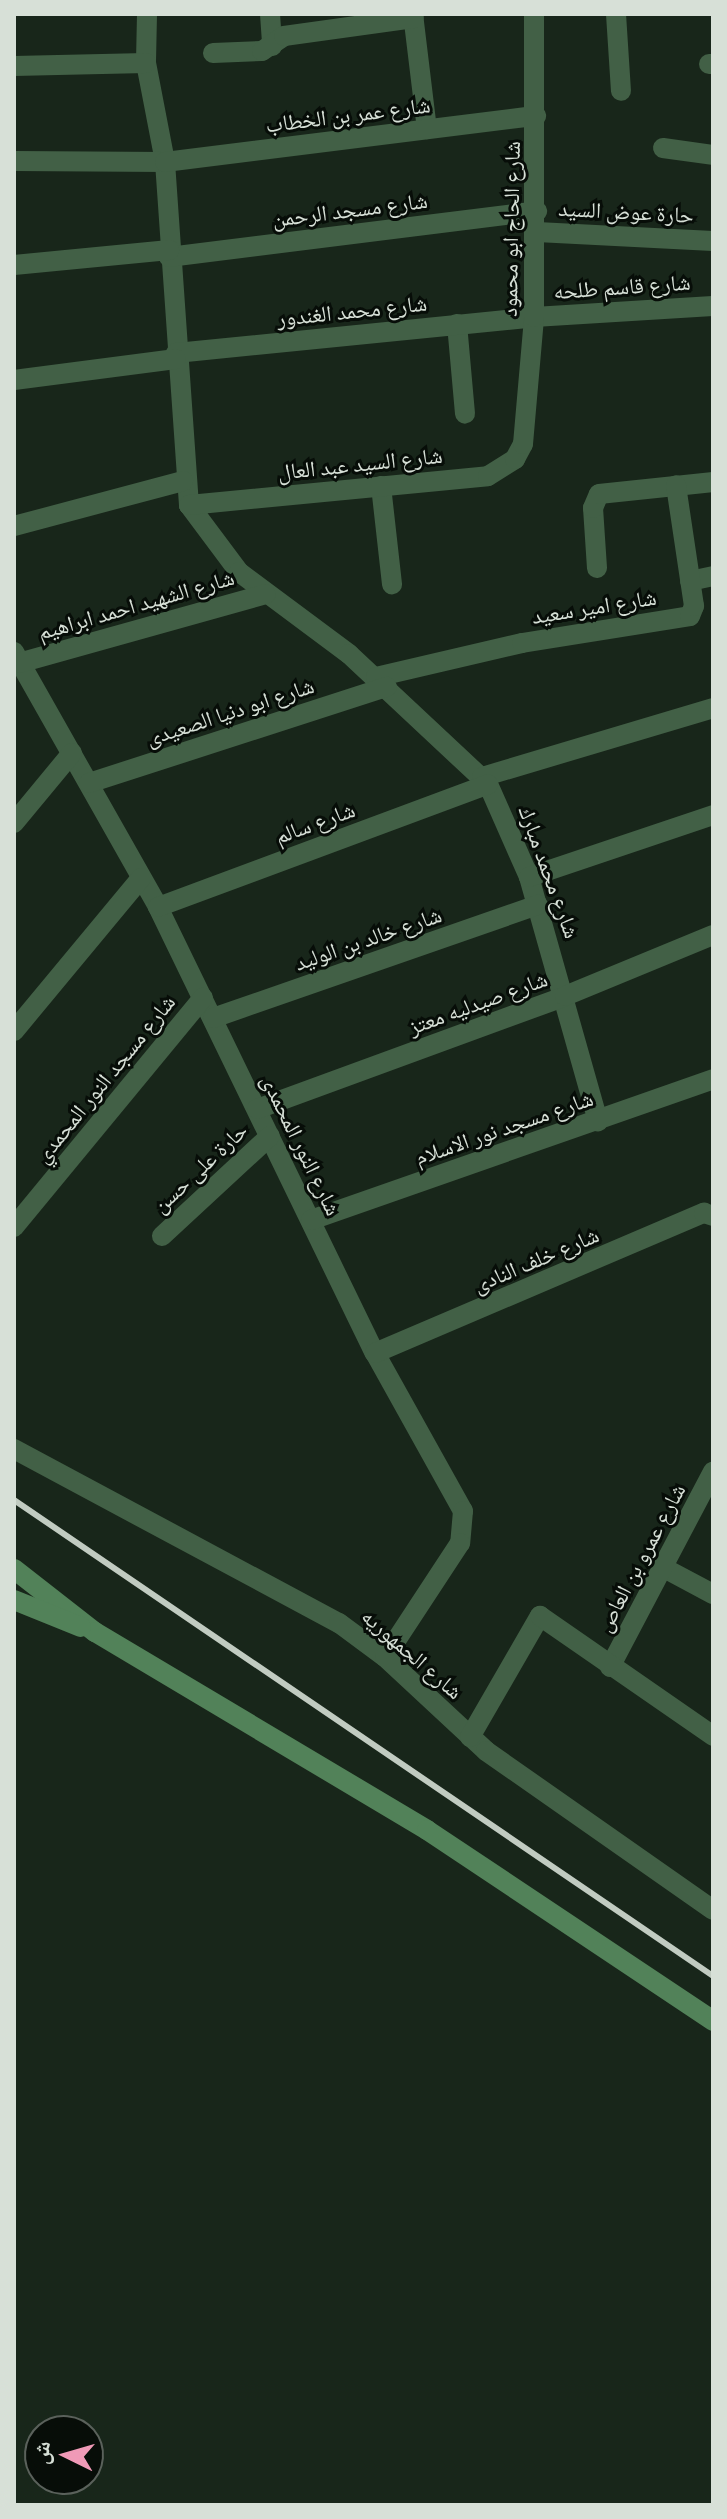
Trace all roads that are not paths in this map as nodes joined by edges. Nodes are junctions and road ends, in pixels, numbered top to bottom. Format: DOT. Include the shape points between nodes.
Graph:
graph roads {
  1 [pos="147,14"];
  2 [pos="270,14"];
  3 [pos="534,14"];
  4 [pos="616,14"];
  5 [pos="414,16"];
  6 [pos="392,17"];
  7 [pos="272,46"];
  8 [pos="213,53"];
  9 [pos="146,63"];
  10 [pos="14,66"];
  11 [pos="621,91"];
  12 [pos="536,116"];
  13 [pos="427,129"];
  14 [pos="663,148"];
  15 [pos="713,155"];
  16 [pos="14,161"];
  17 [pos="165,162"];
  18 [pos="537,221"];
  19 [pos="713,241"];
  20 [pos="169,253"];
  21 [pos="14,265"];
  22 [pos="713,306"];
  23 [pos="534,317"];
  24 [pos="457,324"];
  25 [pos="176,356"];
  26 [pos="14,380"];
  27 [pos="465,414"];
  28 [pos="523,444"];
  29 [pos="183,481"];
  30 [pos="713,482"];
  31 [pos="676,485"];
  32 [pos="381,486"];
  33 [pos="189,505"];
  34 [pos="14,526"];
  35 [pos="597,568"];
  36 [pos="713,576"];
  37 [pos="690,581"];
  38 [pos="392,584"];
  39 [pos="266,594"];
  40 [pos="17,658"];
  41 [pos="381,682"];
  42 [pos="713,708"];
  43 [pos="72,753"];
  44 [pos="485,780"];
  45 [pos="89,783"];
  46 [pos="713,815"];
  47 [pos="14,823"];
  48 [pos="529,877"];
  49 [pos="141,878"];
  50 [pos="538,905"];
  51 [pos="158,907"];
  52 [pos="713,935"];
  53 [pos="565,996"];
  54 [pos="203,998"];
  55 [pos="213,1018"];
  56 [pos="14,1031"];
  57 [pos="713,1079"];
  58 [pos="257,1109"];
  59 [pos="598,1121"];
  60 [pos="270,1136"];
  61 [pos="713,1216"];
  62 [pos="311,1220"];
  63 [pos="14,1227"];
  64 [pos="162,1236"];
  65 [pos="375,1353"];
  66 [pos="14,1449"];
  67 [pos="710,1483"];
  68 [pos="664,1568"];
  69 [pos="14,1569"];
  70 [pos="713,1594"];
  71 [pos="14,1600"];
  72 [pos="95,1632"];
  73 [pos="385,1657"];
  74 [pos="610,1667"];
  75 [pos="713,1736"];
  76 [pos="470,1737"];
  77 [pos="713,1910"];
  78 [pos="713,2021"];
  1 -- 9 [label="street, شارع محمد مبارك"];
  2 -- 7 [label="street"];
  3 -- 12 [label="street, شارع الحاج ابو محمود"];
  4 -- 11 [label="street"];
  5 -- 6 [label="street"];
  5 -- 13 [label="street"];
  6 -- 7 [label="street" via="284,36"];
  7 -- 8 [label="street"];
  9 -- 10 [label="street"];
  9 -- 17 [label="street, شارع محمد مبارك"];
  12 -- 13 [label="street, شارع عمر بن الخطاب"];
  12 -- 18 [label="street, شارع الحاج ابو محمود"];
  13 -- 17 [label="street, شارع عمر بن الخطاب"];
  14 -- 15 [label="street"];
  16 -- 17 [label="street, شارع عمر بن الخطاب"];
  17 -- 20 [label="street, شارع محمد مبارك"];
  18 -- 19 [label="street, حارة عوض السيد"];
  18 -- 20 [label="street, شارع مسجد الرحمن"];
  18 -- 23 [label="street, شارع الحاج ابو محمود"];
  20 -- 21 [label="street, شارع مسجد الرحمن"];
  20 -- 25 [label="street, شارع محمد مبارك"];
  22 -- 23 [label="street, شارع قاسم طلحه"];
  23 -- 24 [label="street, شارع محمد الغندور"];
  23 -- 28 [label="street, شارع الحاج ابو محمود"];
  24 -- 25 [label="street, شارع محمد الغندور"];
  24 -- 27 [label="street"];
  25 -- 26 [label="street, شارع محمد الغندور"];
  25 -- 29 [label="street, شارع محمد مبارك"];
  28 -- 32 [label="street, شارع السيد عبد العال" via="509,464 488,476"];
  29 -- 33 [label="street, شارع محمد مبارك"];
  29 -- 34 [label="street"];
  30 -- 31 [label="street"];
  31 -- 35 [label="street" via="599,494 593,508"];
  31 -- 37 [label="street, شارع امير سعيد"];
  32 -- 33 [label="street, شارع السيد عبد العال"];
  32 -- 38 [label="street"];
  33 -- 39 [label="street, شارع محمد مبارك" via="220,553"];
  36 -- 37 [label="street"];
  37 -- 41 [label="street, شارع امير سعيد" via="694,606 684,617 522,643"];
  39 -- 40 [label="street, شارع الشهيد احمد ابراهيم"];
  39 -- 41 [label="street, شارع محمد مبارك" via="319,628"];
  40 -- 43 [label="street, شارع النور المحمدى"];
  41 -- 44 [label="street, شارع محمد مبارك"];
  41 -- 45 [label="street, شارع ابو دنيا الصعيدى"];
  42 -- 44 [label="street, شارع سالم"];
  43 -- 45 [label="street, شارع النور المحمدى"];
  43 -- 47 [label="street"];
  44 -- 48 [label="street, شارع محمد مبارك"];
  44 -- 51 [label="street, شارع سالم"];
  45 -- 49 [label="street, شارع النور المحمدى"];
  46 -- 48 [label="street"];
  48 -- 50 [label="street, شارع محمد مبارك"];
  49 -- 51 [label="street, شارع النور المحمدى"];
  49 -- 56 [label="street"];
  50 -- 53 [label="street, شارع محمد مبارك"];
  50 -- 55 [label="street, شارع خالد بن الوليد"];
  51 -- 54 [label="street, شارع النور المحمدى"];
  52 -- 53 [label="street, شارع صيدليه معتز"];
  53 -- 58 [label="street, شارع صيدليه معتز"];
  53 -- 59 [label="street, شارع محمد مبارك"];
  54 -- 55 [label="street, شارع النور المحمدى"];
  54 -- 63 [label="street, شارع مسجد النور المحمدي"];
  55 -- 58 [label="street, شارع النور المحمدى"];
  57 -- 59 [label="street, شارع مسجد نور الاسلام"];
  58 -- 60 [label="street, شارع النور المحمدى"];
  59 -- 62 [label="street, شارع مسجد نور الاسلام"];
  60 -- 62 [label="street, شارع النور المحمدى"];
  60 -- 64 [label="street, حارة على حسن"];
  61 -- 65 [label="street, شارع خلف النادى" via="704,1213"];
  62 -- 65 [label="street, شارع النور المحمدى"];
  65 -- 73 [label="street, شارع النور المحمدى" via="465,1522 460,1543"];
  66 -- 73 [label="street, شارع الجمهوريه" via="339,1623"];
  67 -- 68 [label="street, شارع عمرو بن العاص"];
  68 -- 70 [label="street"];
  68 -- 74 [label="street, شارع عمرو بن العاص"];
  69 -- 72 [label="main road"];
  71 -- 72 [label="main road"];
  72 -- 78 [label="main road" via="427,1830"];
  73 -- 76 [label="street, شارع الجمهوريه"];
  74 -- 75 [label="street"];
  74 -- 76 [label="street" via="540,1616"];
  76 -- 77 [label="street, شارع الجمهوريه"];
}
